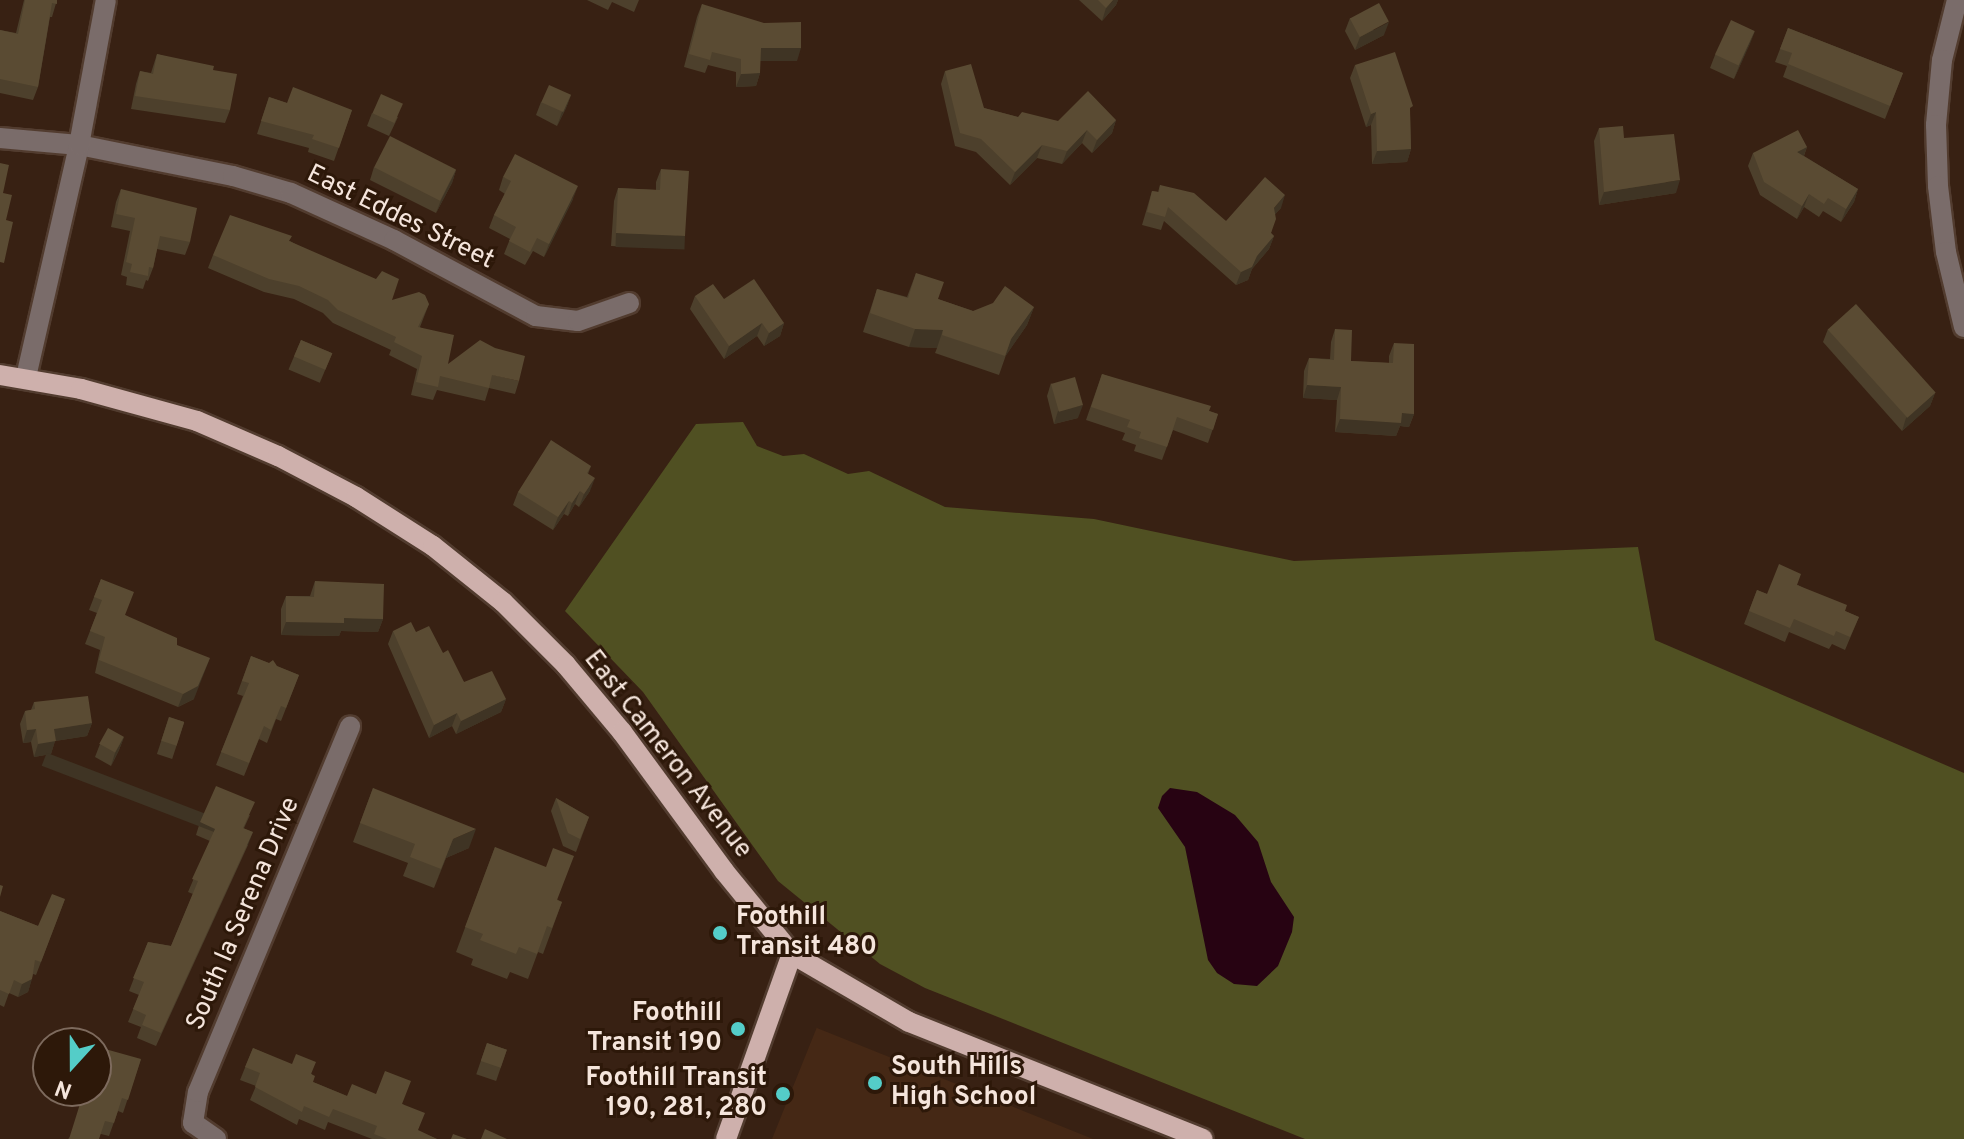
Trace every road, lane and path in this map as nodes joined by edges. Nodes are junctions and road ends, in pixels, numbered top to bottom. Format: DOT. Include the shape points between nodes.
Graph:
graph roads {
  1 [pos="106,0"];
  2 [pos="1957,0"];
  3 [pos="0,138"];
  4 [pos="79,145"];
  5 [pos="629,303"];
  6 [pos="1964,327"];
  7 [pos="0,375"];
  8 [pos="26,377"];
  9 [pos="350,726"];
  10 [pos="792,954"];
  11 [pos="216,1139"];
  12 [pos="726,1139"];
  13 [pos="1203,1139"];
  1 -- 4 [label="street"];
  2 -- 6 [label="street" via="1942,60 1936,125 1945,247"];
  3 -- 4 [label="street, East Eddes Street"];
  4 -- 5 [label="street, East Eddes Street" via="291,193 394,240 536,316 578,321"];
  4 -- 8 [label="street"];
  7 -- 8 [label="main road, East Cameron Avenue"];
  8 -- 10 [label="main road, East Cameron Avenue" via="197,421 356,497 433,546 503,602 566,665"];
  9 -- 11 [label="street, South la Serena Drive" via="198,1092 193,1123"];
  10 -- 12 [label="main road"];
  10 -- 13 [label="main road, East Cameron Avenue" via="909,1022"];
}
